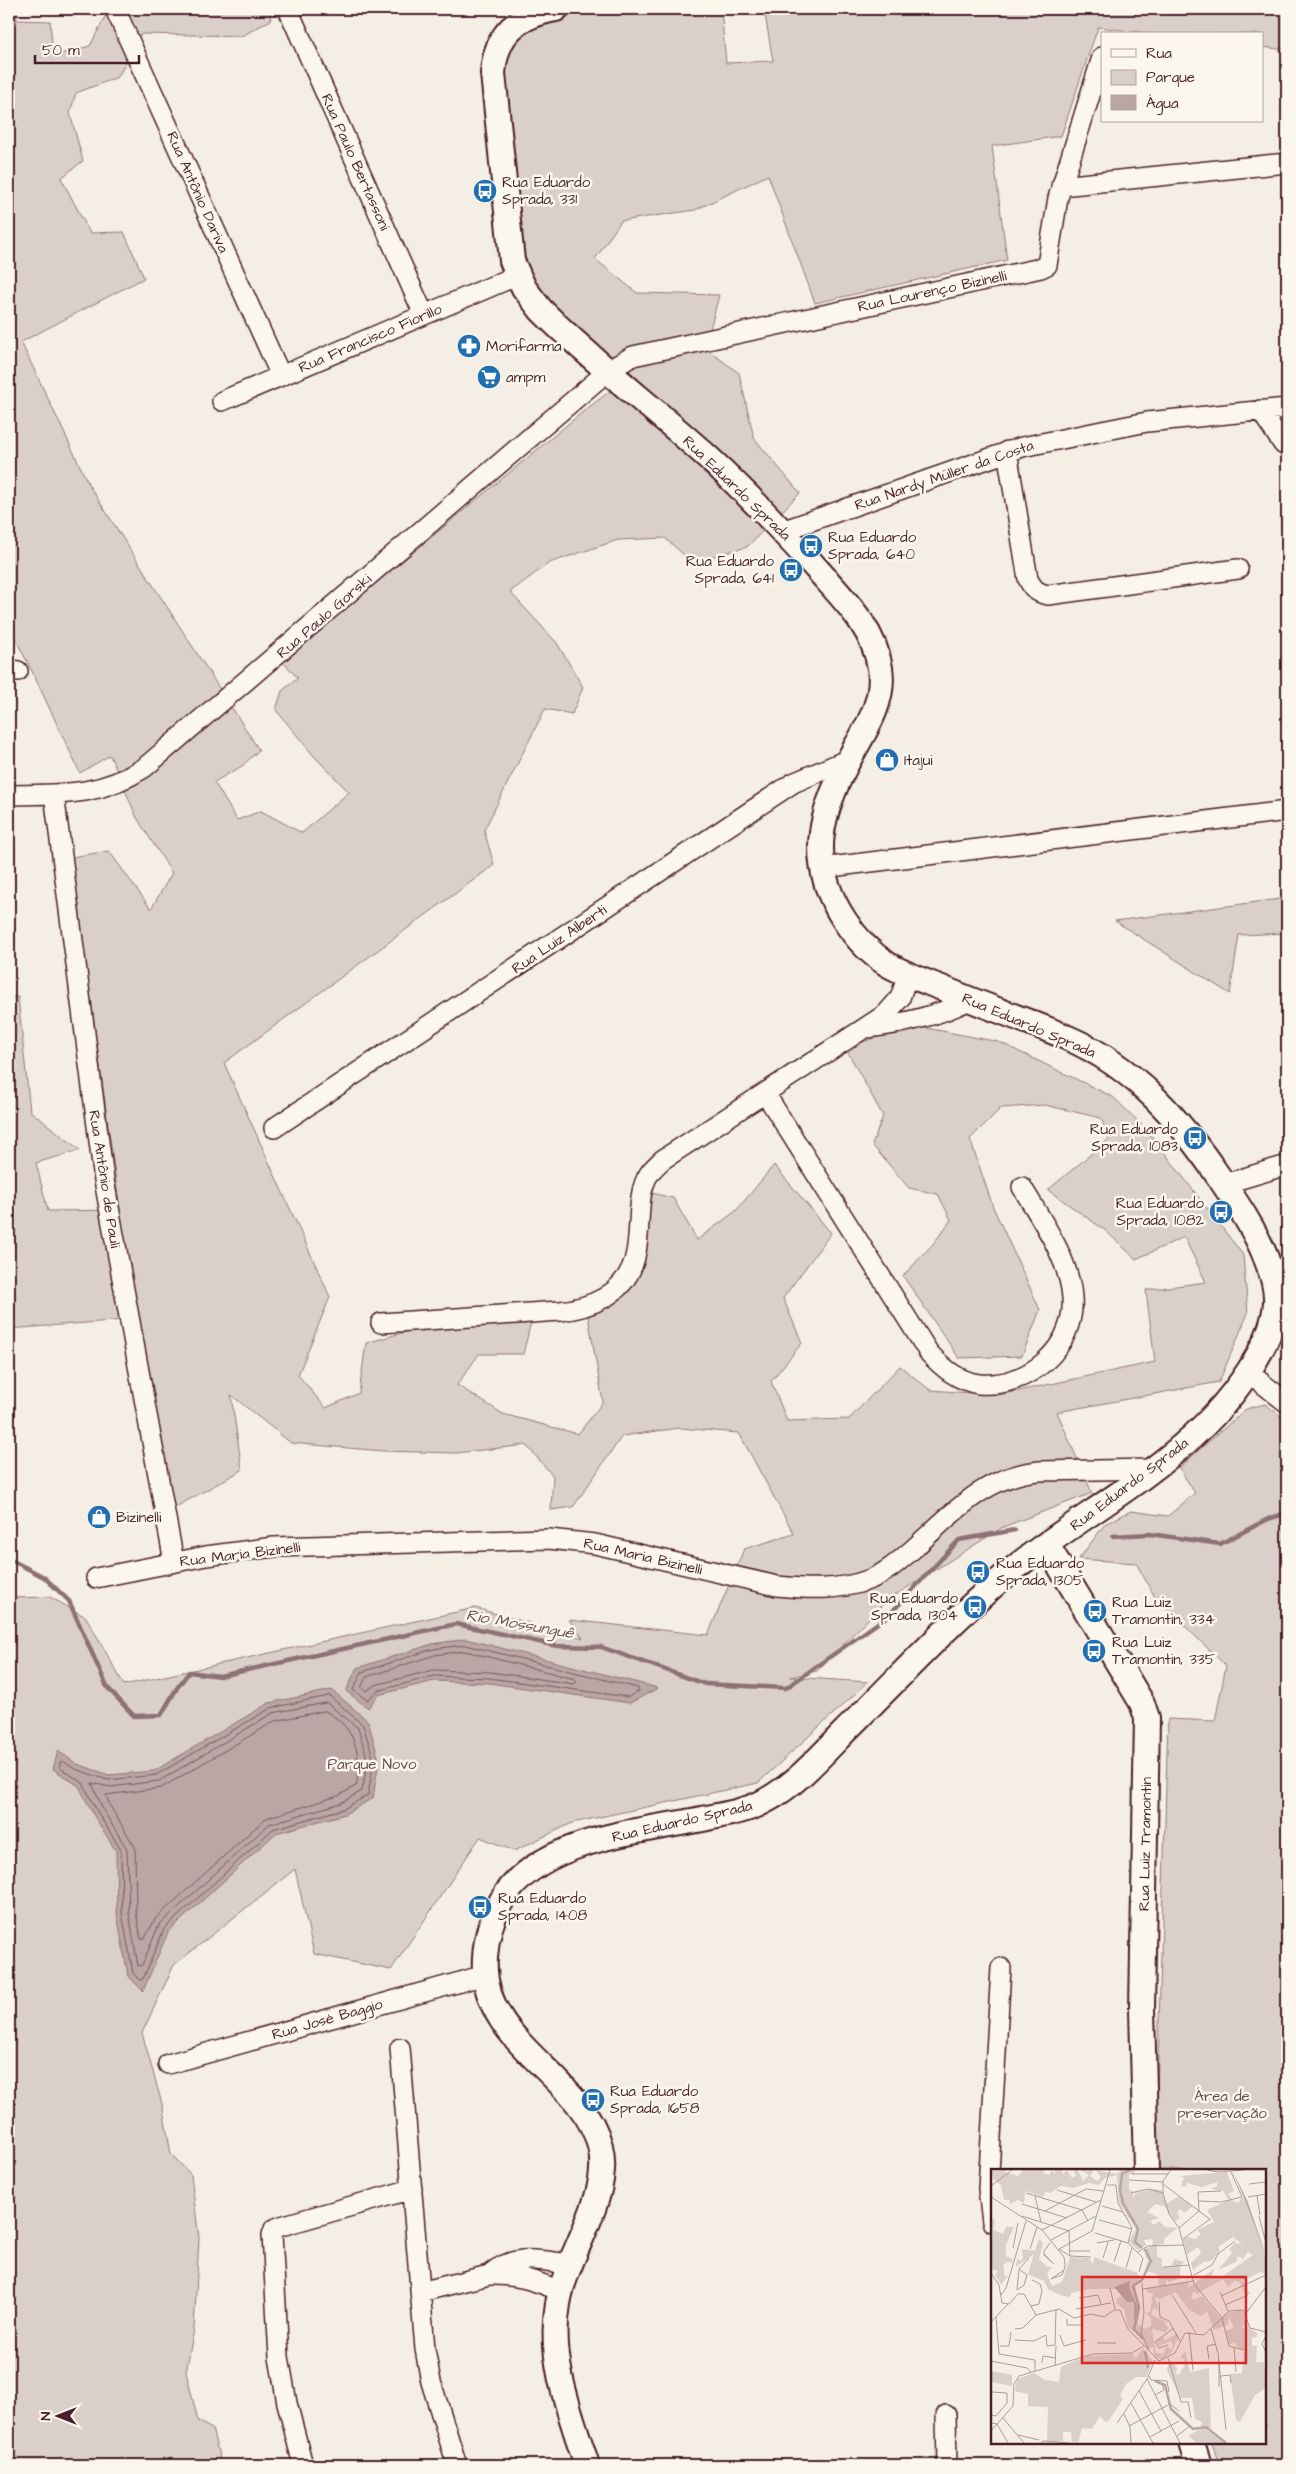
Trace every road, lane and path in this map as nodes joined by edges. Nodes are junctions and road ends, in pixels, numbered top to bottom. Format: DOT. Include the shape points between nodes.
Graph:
graph roads {
  1 [pos="115,9"];
  2 [pos="288,9"];
  3 [pos="539,10"];
  4 [pos="1101,60"];
  5 [pos="1287,163"];
  6 [pos="1061,186"];
  7 [pos="518,275"];
  8 [pos="424,315"];
  9 [pos="609,370"];
  10 [pos="281,376"];
  11 [pos="222,401"];
  12 [pos="1287,408"];
  13 [pos="1260,410"];
  14 [pos="1287,443"];
  15 [pos="1007,451"];
  16 [pos="782,531"];
  17 [pos="1238,569"];
  18 [pos="849,759"];
  19 [pos="54,794"];
  20 [pos="9,795"];
  21 [pos="1287,811"];
  22 [pos="822,868"];
  23 [pos="908,974"];
  24 [pos="970,1000"];
  25 [pos="865,1028"];
  26 [pos="765,1093"];
  27 [pos="274,1128"];
  28 [pos="1287,1165"];
  29 [pos="1224,1184"];
  30 [pos="1022,1187"];
  31 [pos="1282,1297"];
  32 [pos="381,1323"];
  33 [pos="1248,1372"];
  34 [pos="1287,1403"];
  35 [pos="1154,1469"];
  36 [pos="1047,1545"];
  37 [pos="174,1562"];
  38 [pos="96,1578"];
  39 [pos="1001,1968"];
  40 [pos="485,1975"];
  41 [pos="400,2048"];
  42 [pos="168,2064"];
  43 [pos="1146,2169"];
  44 [pos="412,2189"];
  45 [pos="990,2189"];
  46 [pos="991,2206"];
  47 [pos="569,2264"];
  48 [pos="488,2275"];
  49 [pos="560,2291"];
  50 [pos="420,2292"];
  51 [pos="946,2415"];
  52 [pos="1192,2444"];
  53 [pos="303,2465"];
  54 [pos="456,2465"];
  55 [pos="587,2465"];
  56 [pos="947,2465"];
  57 [pos="1199,2465"];
  1 -- 10 [label="street, Rua Antônio Dariva"];
  2 -- 8 [label="street, Rua Paulo Bertassoni"];
  3 -- 7 [label="main road, Rua Eduardo Sprada" via="518,21 500,43 494,58 509,243"];
  4 -- 6 [label="street, Rua Lourenço Bizinelli"];
  5 -- 6 [label="street"];
  6 -- 9 [label="street, Rua Lourenço Bizinelli" via="1049,258 1041,268 651,351 633,356"];
  7 -- 8 [label="street, Rua Francisco Fiorillo"];
  7 -- 9 [label="main road, Rua Eduardo Sprada" via="541,310"];
  8 -- 10 [label="street, Rua Francisco Fiorillo"];
  9 -- 16 [label="main road, Rua Eduardo Sprada" via="711,460"];
  9 -- 19 [label="street, Rua Paulo Gorski" via="159,758 109,786 94,791"];
  10 -- 11 [label="street, Rua Francisco Fiorillo"];
  12 -- 13 [label="street, Rua Nardy Müller da Costa"];
  13 -- 14 [label="street" via="1283,444"];
  13 -- 15 [label="street, Rua Nardy Müller da Costa" via="1147,422"];
  15 -- 16 [label="street, Rua Nardy Müller da Costa"];
  15 -- 17 [label="street" via="1028,579 1039,593 1048,595"];
  16 -- 18 [label="main road, Rua Eduardo Sprada" via="863,624 876,650 882,687 871,719"];
  18 -- 22 [label="main road, Rua Eduardo Sprada" via="824,812 820,848"];
  18 -- 27 [label="street, Rua Luiz Alberti" via="793,783"];
  19 -- 20 [label="street, Rua Paulo Gorski"];
  19 -- 37 [label="street, Rua Antônio de Pauli" via="104,1180"];
  21 -- 22 [label="street"];
  22 -- 23 [label="main road, Rua Eduardo Sprada" via="835,904 864,946 881,960"];
  23 -- 24 [label="main road, Rua Eduardo Sprada"];
  23 -- 25 [label="street" via="900,998 886,1014"];
  24 -- 25 [label="street" via="931,1016 890,1026"];
  24 -- 29 [label="main road, Rua Eduardo Sprada" via="1070,1039 1116,1064 1158,1100"];
  25 -- 26 [label="street"];
  26 -- 30 [label="street" via="929,1353 950,1372 978,1384 1018,1379 1036,1370 1055,1353 1070,1318 1073,1298 1064,1263"];
  26 -- 32 [label="street" via="662,1160 649,1174 642,1190 633,1265 614,1291 599,1302 560,1312"];
  28 -- 29 [label="street"];
  29 -- 31 [label="main road, Rua Eduardo Sprada" via="1261,1247"];
  31 -- 33 [label="main road, Rua Eduardo Sprada" via="1268,1334"];
  33 -- 34 [label="street"];
  33 -- 35 [label="main road, Rua Eduardo Sprada" via="1201,1427"];
  35 -- 36 [label="main road, Rua Eduardo Sprada"];
  35 -- 37 [label="street, Rua Maria Bizinelli" via="1021,1472 1001,1479 981,1490 884,1573 847,1587 777,1586 588,1542 549,1538 274,1547"];
  36 -- 40 [label="main road, Rua Eduardo Sprada" via="989,1589 805,1771 768,1799 729,1814 594,1841 557,1855 525,1875 502,1901 492,1922"];
  36 -- 43 [label="main road, Rua Luiz Tramontin" via="1142,1703 1147,1718 1142,2009"];
  37 -- 38 [label="street, Rua Maria Bizinelli"];
  39 -- 45 [label="street"];
  40 -- 42 [label="street, Rua José Baggio"];
  40 -- 47 [label="main road, Rua Eduardo Sprada" via="501,2019 581,2109 598,2136 603,2161 600,2187"];
  41 -- 44 [label="street"];
  44 -- 50 [label="street"];
  44 -- 53 [label="street" via="274,2229 279,2356 286,2403"];
  45 -- 46 [label="street"];
  47 -- 48 [label="street" via="520,2259 499,2266"];
  47 -- 49 [label="main road, Rua Eduardo Sprada"];
  48 -- 49 [label="street" via="526,2277"];
  48 -- 50 [label="street"];
  49 -- 55 [label="main road, Rua Eduardo Sprada" via="555,2329 559,2374"];
  50 -- 54 [label="street" via="430,2382"];
  51 -- 56 [label="street"];
  52 -- 57 [label="main road"];
}
